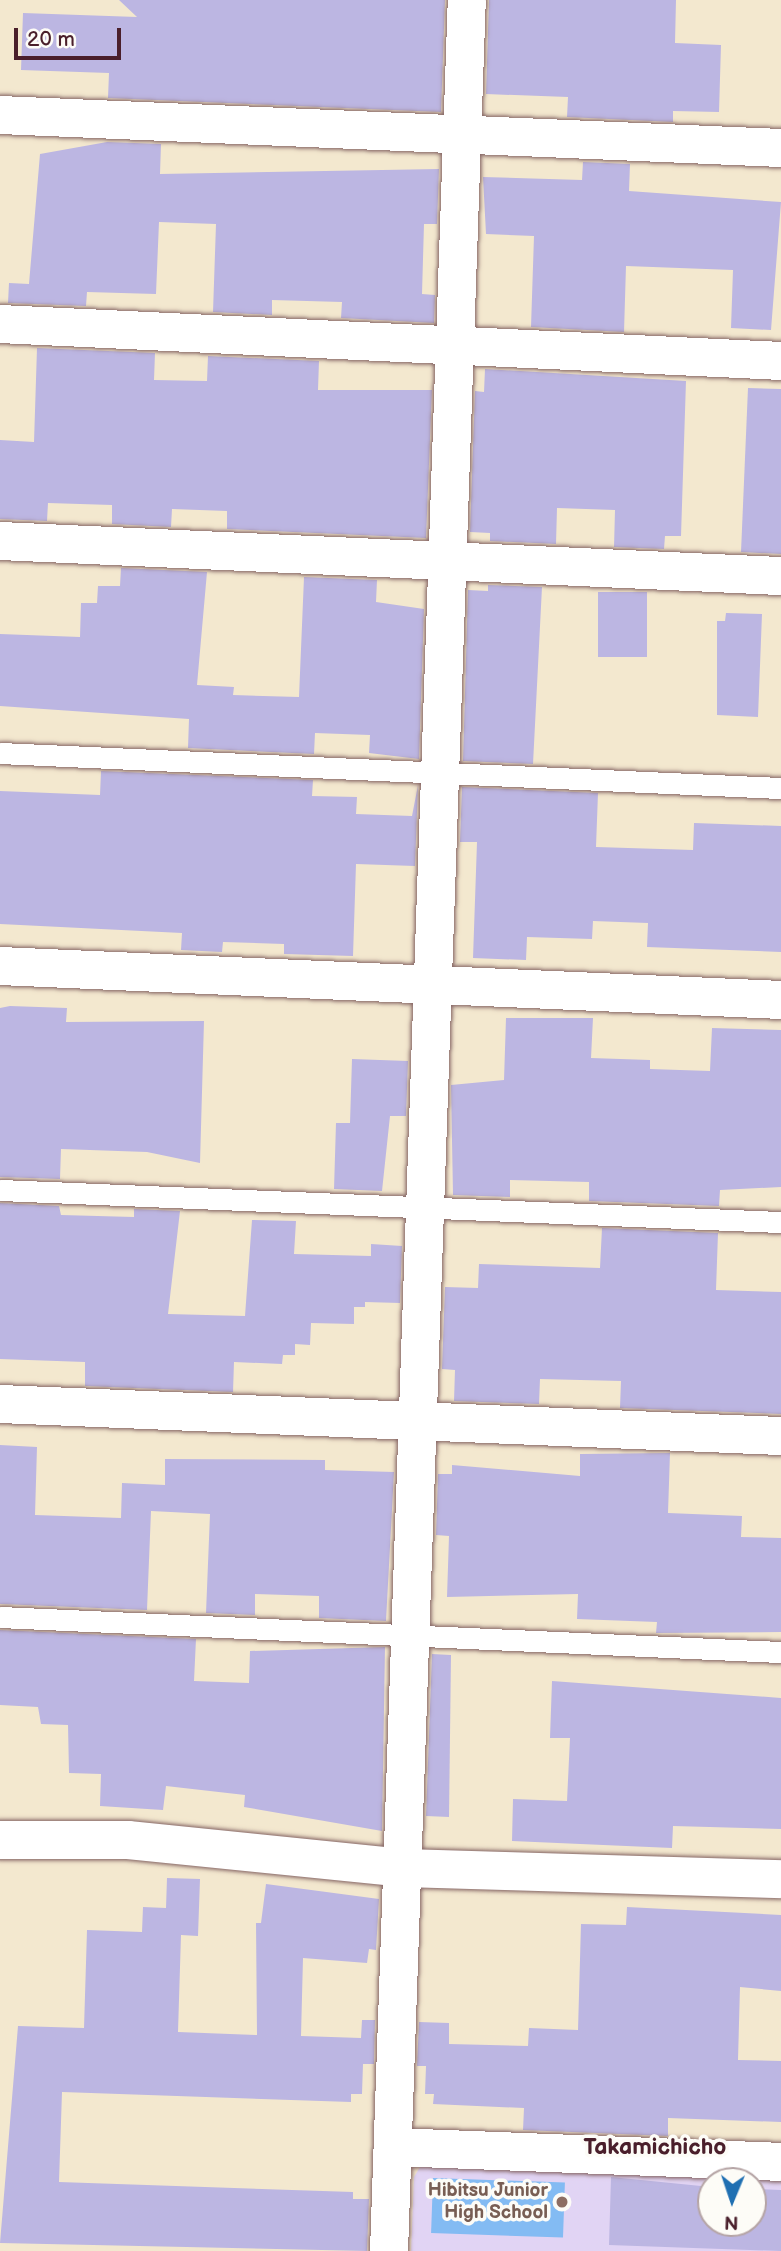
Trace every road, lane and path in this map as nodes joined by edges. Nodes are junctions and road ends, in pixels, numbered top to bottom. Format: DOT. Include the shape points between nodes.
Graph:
graph roads {
  1 [pos="467,0"];
  2 [pos="0,116"];
  3 [pos="463,135"];
  4 [pos="781,148"];
  5 [pos="0,324"];
  6 [pos="456,345"];
  7 [pos="781,361"];
  8 [pos="0,541"];
  9 [pos="450,559"];
  10 [pos="781,576"];
  11 [pos="0,752"];
  12 [pos="443,773"];
  13 [pos="781,788"];
  14 [pos="0,966"];
  15 [pos="436,984"];
  16 [pos="781,1000"];
  17 [pos="0,1190"];
  18 [pos="428,1207"];
  19 [pos="781,1222"];
  20 [pos="0,1404"];
  21 [pos="421,1421"];
  22 [pos="781,1436"];
  23 [pos="0,1617"];
  24 [pos="414,1637"];
  25 [pos="781,1652"];
  26 [pos="0,1840"];
  27 [pos="406,1868"];
  28 [pos="781,1880"];
  29 [pos="393,2147"];
  30 [pos="781,2162"];
  31 [pos="389,2251"];
  1 -- 3 [label="street"];
  2 -- 3 [label="street"];
  3 -- 4 [label="street"];
  3 -- 6 [label="street"];
  5 -- 6 [label="street"];
  6 -- 7 [label="street"];
  6 -- 9 [label="street"];
  8 -- 9 [label="street"];
  9 -- 10 [label="street"];
  9 -- 12 [label="street"];
  11 -- 12 [label="lane"];
  12 -- 13 [label="lane"];
  12 -- 15 [label="street"];
  14 -- 15 [label="street"];
  15 -- 16 [label="street"];
  15 -- 18 [label="street"];
  17 -- 18 [label="lane"];
  18 -- 19 [label="lane"];
  18 -- 21 [label="street"];
  20 -- 21 [label="street"];
  21 -- 22 [label="street"];
  21 -- 24 [label="street"];
  23 -- 24 [label="lane"];
  24 -- 25 [label="lane"];
  24 -- 27 [label="street"];
  26 -- 27 [label="street" via="128,1840"];
  27 -- 28 [label="street"];
  27 -- 29 [label="street"];
  29 -- 30 [label="street"];
  29 -- 31 [label="street"];
}
